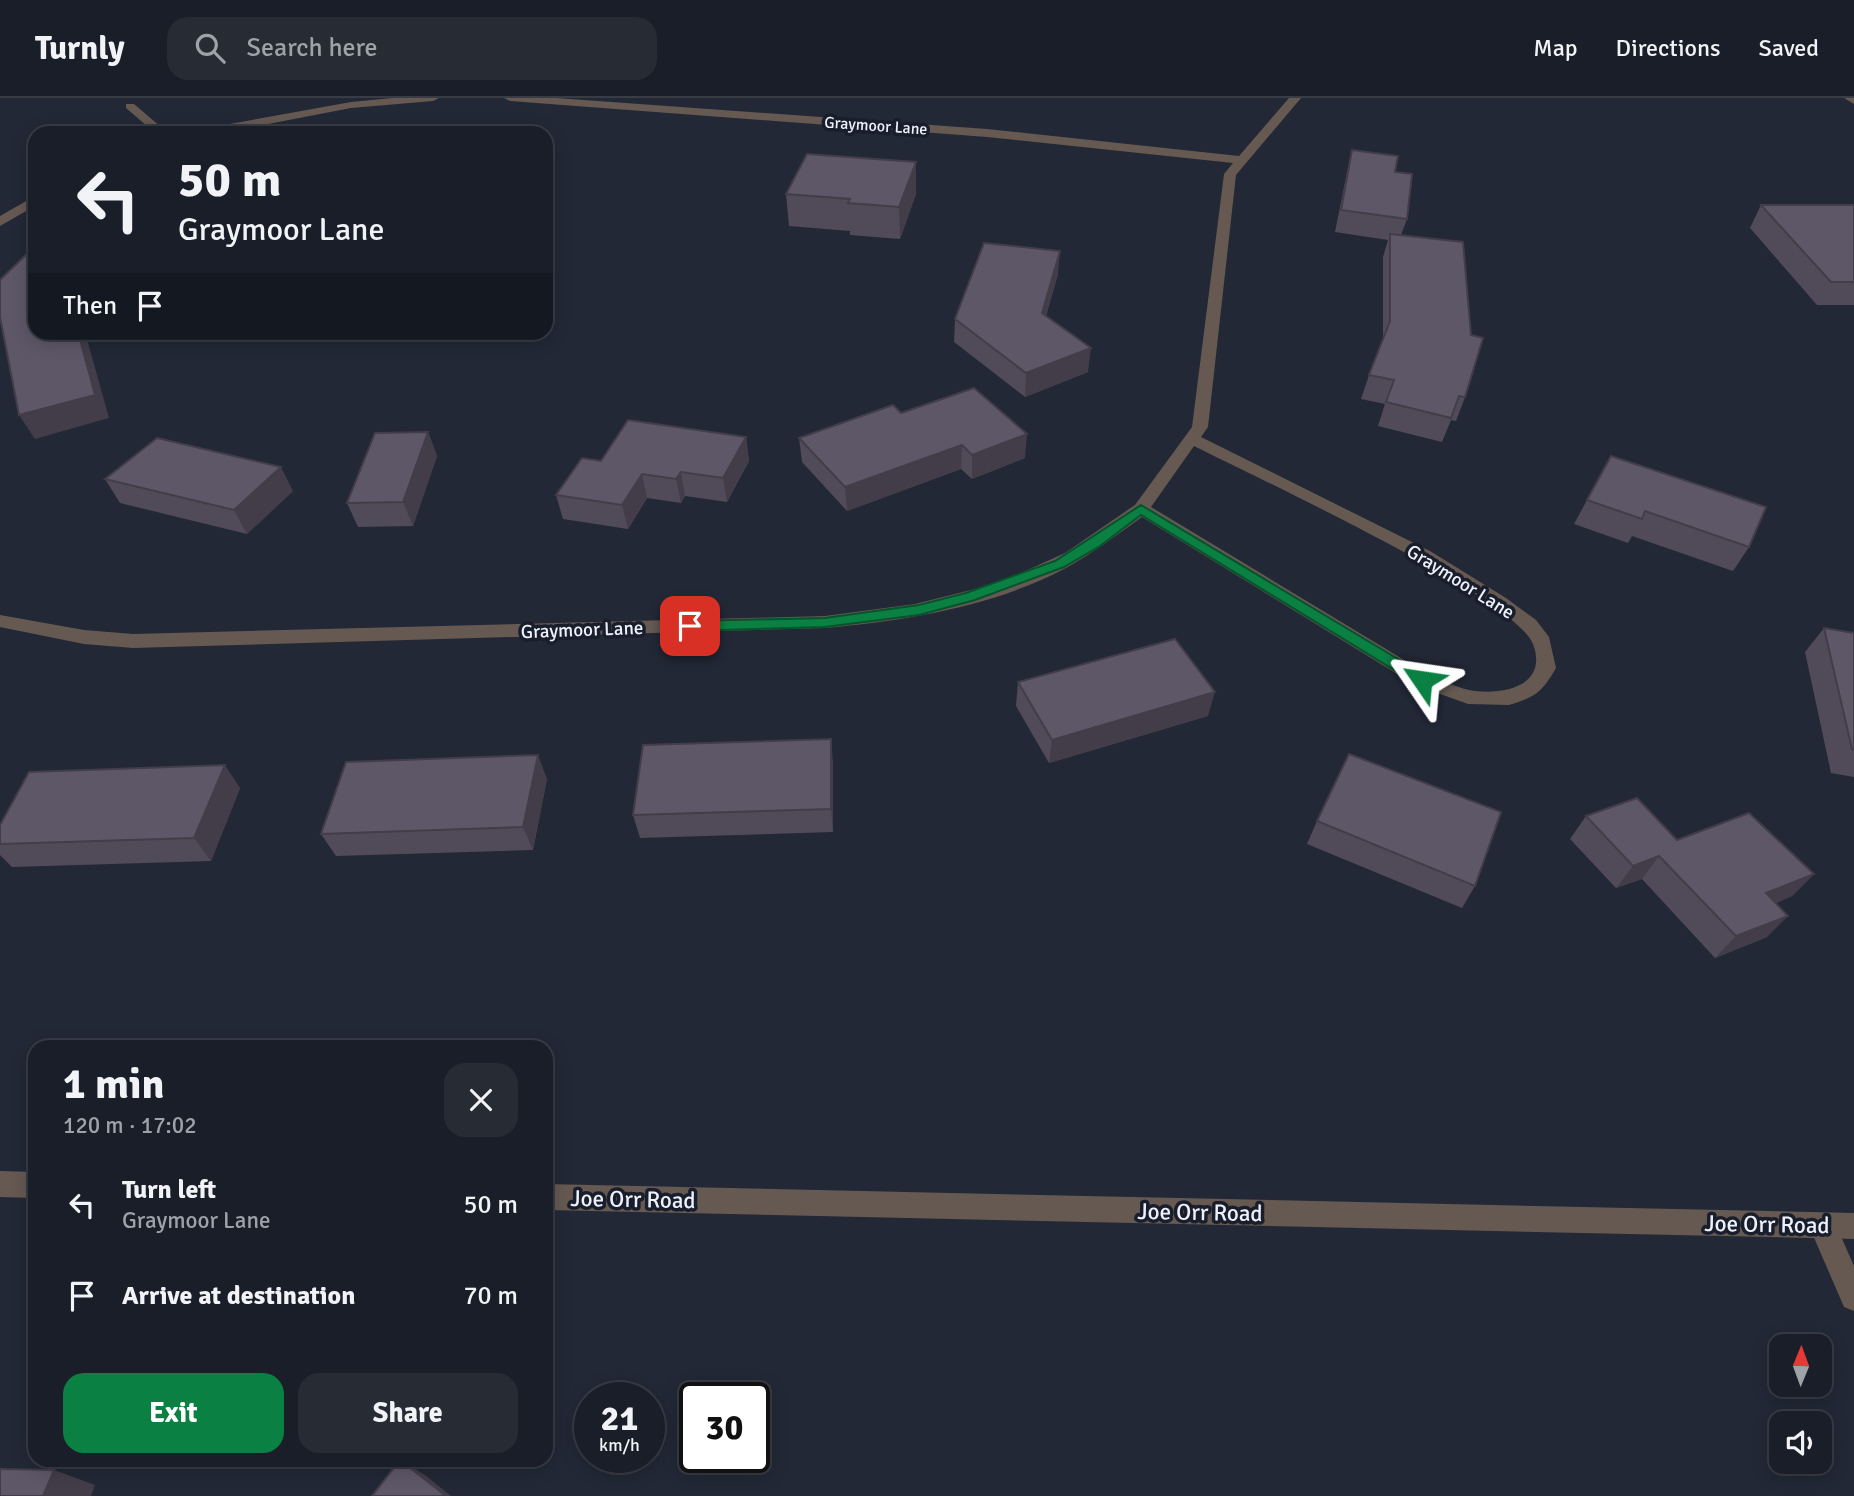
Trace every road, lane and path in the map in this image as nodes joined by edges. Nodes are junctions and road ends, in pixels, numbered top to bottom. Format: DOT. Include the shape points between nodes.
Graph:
graph roads {
  1 [pos="433,98"];
  2 [pos="510,98"];
  3 [pos="1295,98"];
  4 [pos="1850,98"];
  5 [pos="1854,101"];
  6 [pos="130,106"];
  7 [pos="154,126"];
  8 [pos="239,126"];
  9 [pos="1240,160"];
  10 [pos="28,204"];
  11 [pos="0,222"];
  12 [pos="1193,439"];
  13 [pos="1141,509"];
  14 [pos="0,621"];
  15 [pos="0,1184"];
  16 [pos="28,1185"];
  17 [pos="553,1197"];
  18 [pos="1822,1226"];
  19 [pos="1854,1226"];
  20 [pos="1854,1297"];
  1 -- 8 [label="street" via="340,107"];
  2 -- 9 [label="street, Graymoor Lane" via="987,133"];
  3 -- 9 [label="street, Graymoor Lane"];
  4 -- 5 [label="street"];
  6 -- 7 [label="street"];
  9 -- 12 [label="street, Graymoor Lane" via="1230,174 1200,427"];
  10 -- 11 [label="street"];
  12 -- 13 [label="street, Graymoor Lane"];
  12 -- 13 [label="street, Graymoor Lane" via="1424,555 1500,603 1542,642 1546,668 1535,685 1509,698 1468,697 1422,680"];
  13 -- 14 [label="street, Graymoor Lane" via="1095,543 1023,579 919,610 825,622 133,641"];
  15 -- 16 [label="street"];
  17 -- 18 [label="street, Joe Orr Road"];
  18 -- 19 [label="street, Joe Orr Road"];
  18 -- 20 [label="street"];
}
